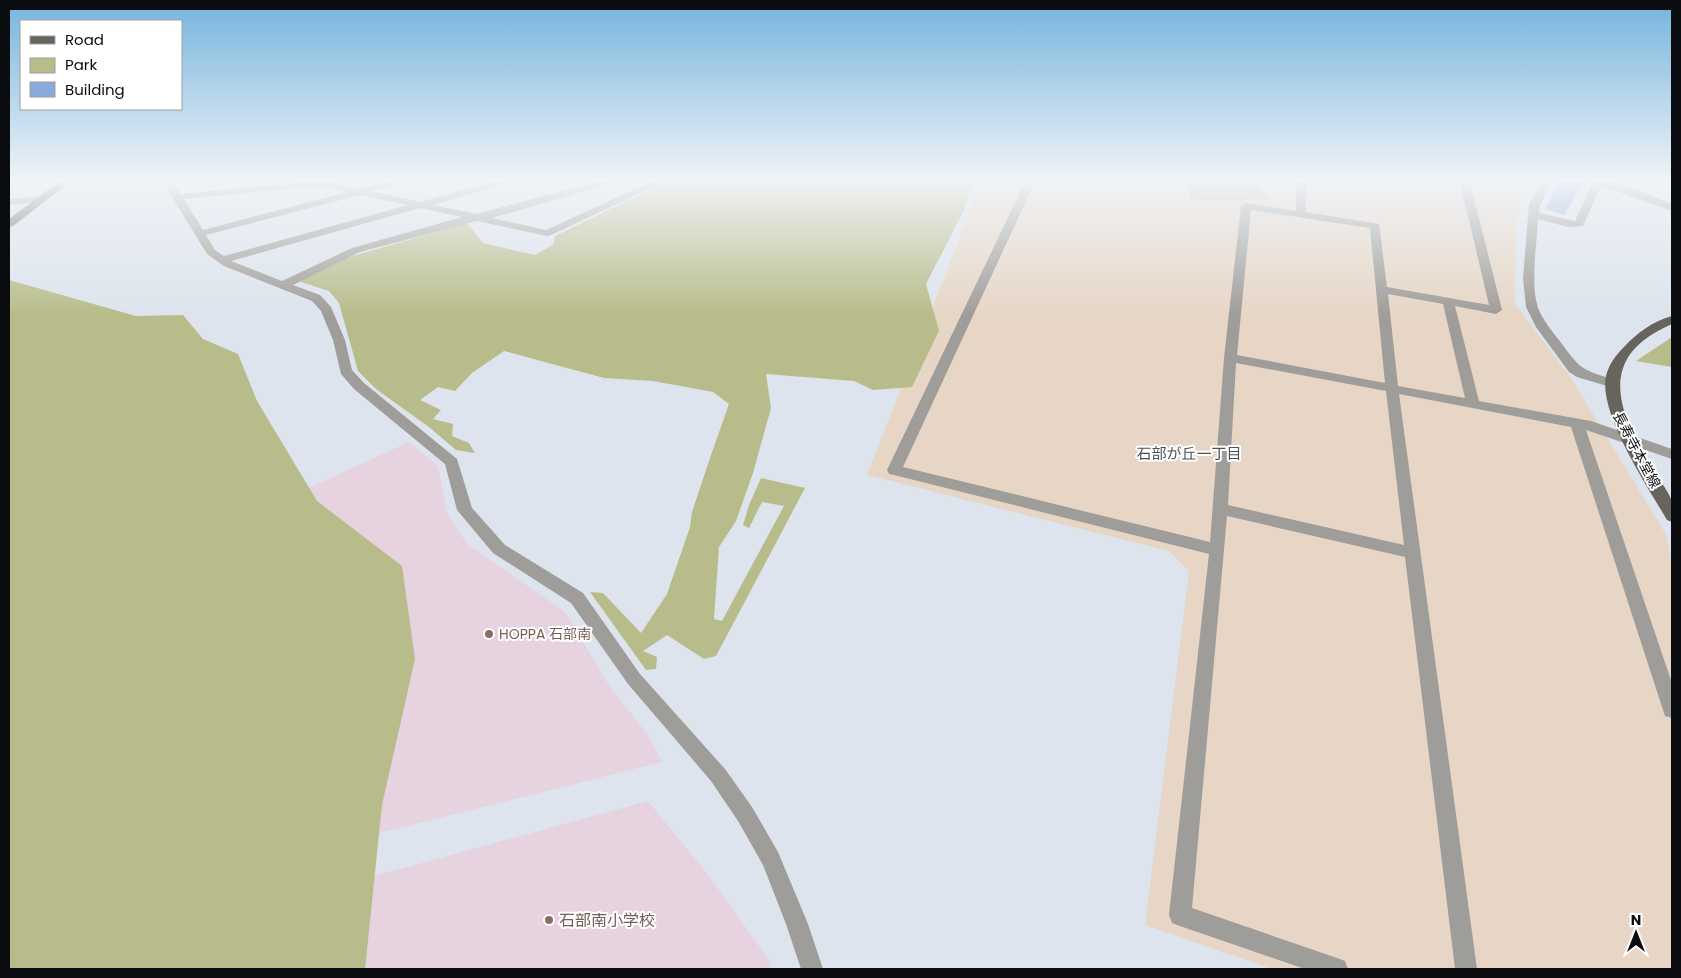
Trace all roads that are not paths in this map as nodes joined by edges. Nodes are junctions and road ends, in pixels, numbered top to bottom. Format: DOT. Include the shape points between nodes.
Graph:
graph roads {
  1 [pos="193,224"];
  2 [pos="238,224"];
  3 [pos="353,224"];
  4 [pos="455,224"];
  5 [pos="501,224"];
  6 [pos="568,224"];
  7 [pos="1010,224"];
  8 [pos="1244,224"];
  9 [pos="1359,224"];
  10 [pos="1475,224"];
  11 [pos="1533,224"];
  12 [pos="1567,224"];
  13 [pos="1579,224"];
  14 [pos="199,234"];
  15 [pos="222,260"];
  16 [pos="283,285"];
  17 [pos="1383,290"];
  18 [pos="1448,302"];
  19 [pos="1672,320"];
  20 [pos="1230,358"];
  21 [pos="1612,383"];
  22 [pos="1392,389"];
  23 [pos="1473,404"];
  24 [pos="1577,424"];
  25 [pos="1629,441"];
  26 [pos="1672,454"];
  27 [pos="1219,510"];
  28 [pos="1672,516"];
  29 [pos="1216,550"];
  30 [pos="1413,553"];
  31 [pos="1672,710"];
  32 [pos="812,969"];
  33 [pos="1337,969"];
  34 [pos="1466,969"];
  1 -- 14 [label="street"];
  2 -- 14 [label="street"];
  3 -- 15 [label="street"];
  4 -- 16 [label="street" via="356,250"];
  5 -- 6 [label="street" via="547,234"];
  7 -- 29 [label="street" via="894,470"];
  8 -- 20 [label="street"];
  9 -- 17 [label="street" via="1375,226"];
  10 -- 18 [label="street" via="1496,310"];
  11 -- 21 [label="street" via="1529,278 1532,307 1542,327 1574,369"];
  12 -- 13 [label="street"];
  14 -- 15 [label="street" via="211,252"];
  15 -- 16 [label="street"];
  16 -- 32 [label="street" via="316,298 326,310 339,340 346,371 359,386 452,462 465,510 500,549 577,598 634,679 718,775 771,858"];
  17 -- 18 [label="street"];
  17 -- 22 [label="street"];
  18 -- 23 [label="street"];
  19 -- 21 [label="main road, 長寿寺本堂線" via="1652,328 1638,339 1617,362"];
  20 -- 22 [label="street"];
  20 -- 27 [label="street"];
  21 -- 25 [label="main road, 長寿寺本堂線" via="1615,410"];
  22 -- 23 [label="street"];
  22 -- 30 [label="street"];
  23 -- 24 [label="street"];
  24 -- 25 [label="street"];
  24 -- 31 [label="street"];
  25 -- 26 [label="street"];
  25 -- 28 [label="main road, 長寿寺本堂線"];
  27 -- 29 [label="street"];
  27 -- 30 [label="street"];
  29 -- 33 [label="street" via="1180,915"];
  30 -- 34 [label="street"];
}
